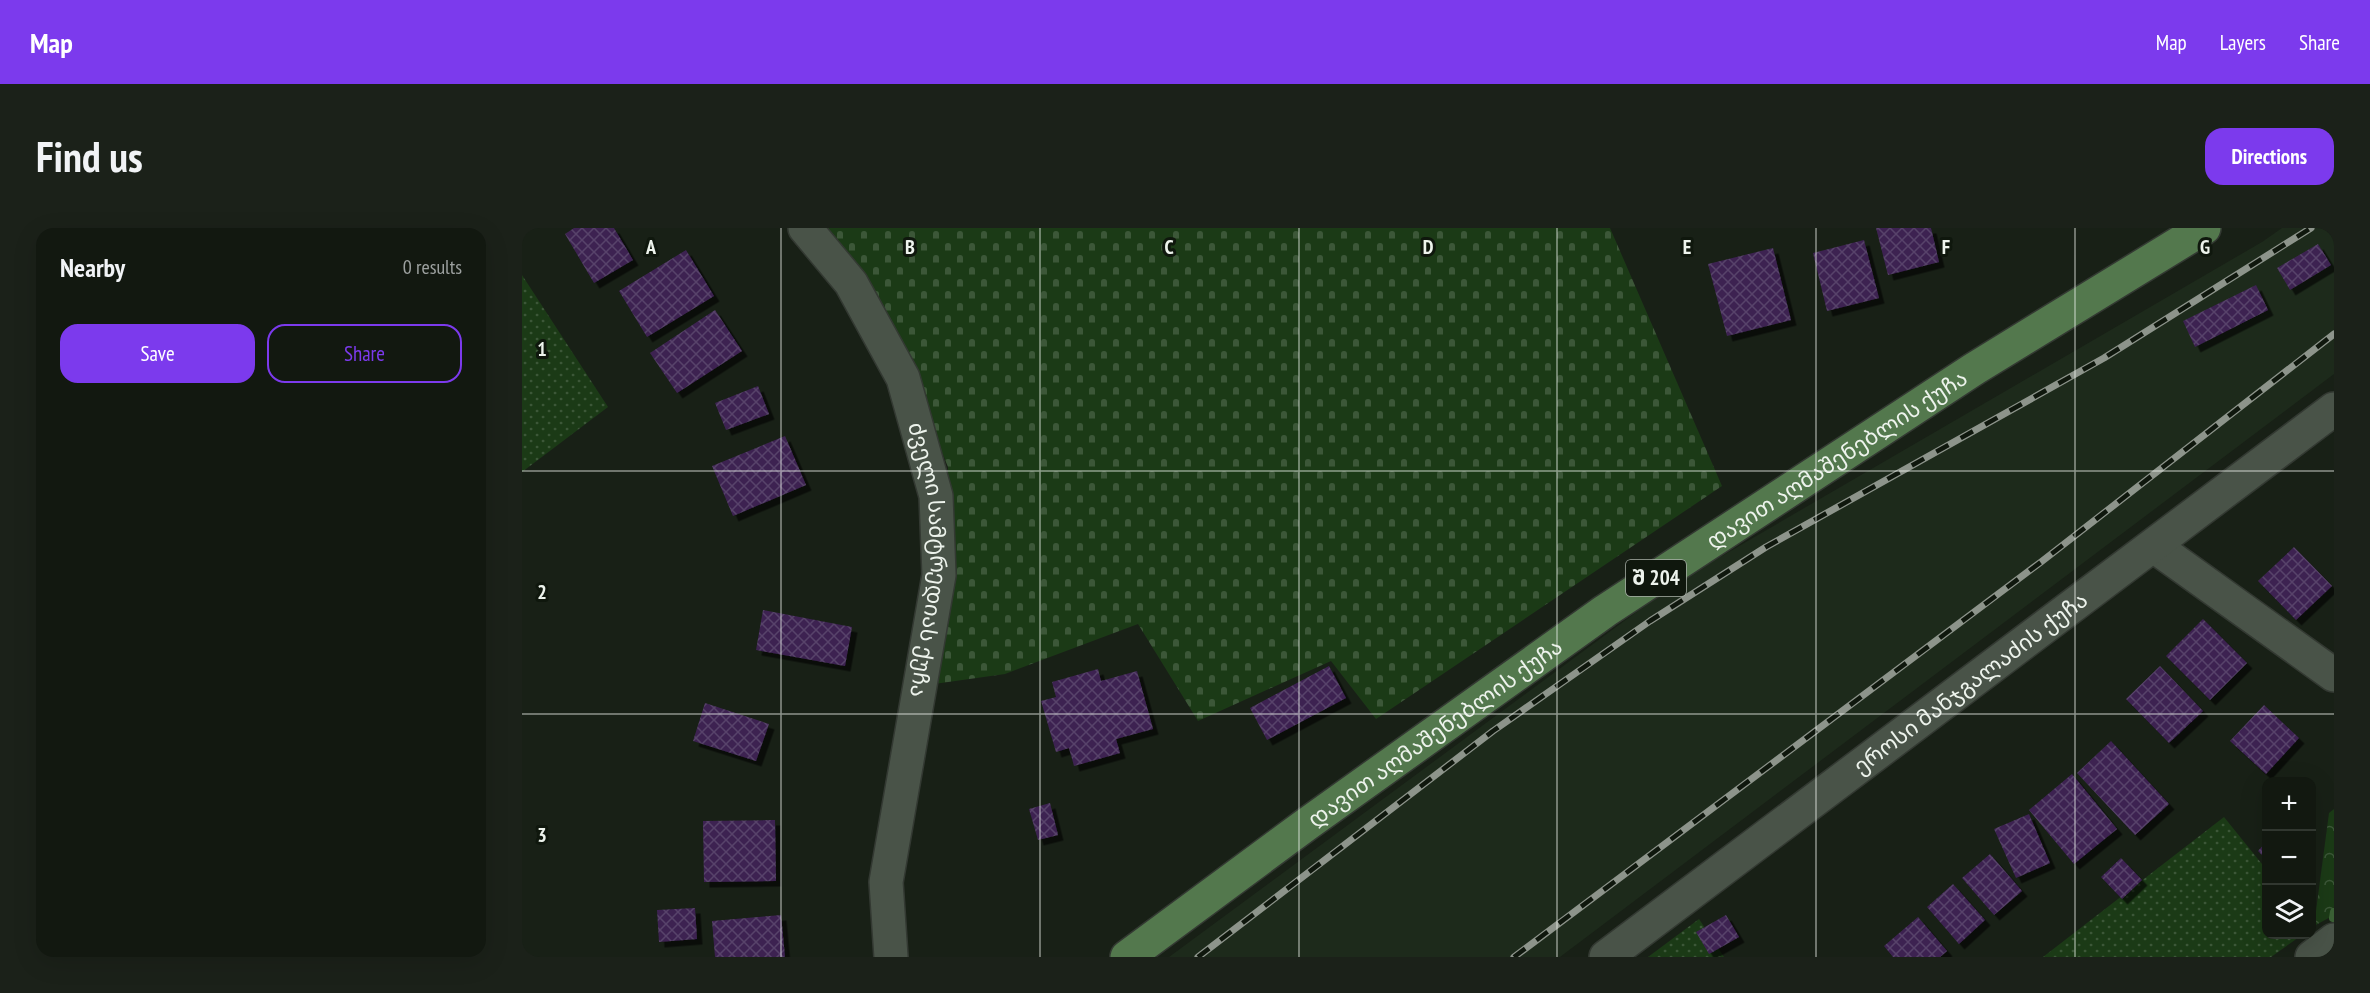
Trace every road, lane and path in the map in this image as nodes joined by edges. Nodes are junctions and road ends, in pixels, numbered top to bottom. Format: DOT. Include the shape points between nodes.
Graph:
graph roads {
  1 [pos="805,228"];
  2 [pos="2204,228"];
  3 [pos="2334,409"];
  4 [pos="2154,546"];
  5 [pos="2334,675"];
  6 [pos="2334,940"];
  7 [pos="891,957"];
  8 [pos="1127,957"];
  9 [pos="1606,957"];
  10 [pos="2312,957"];
  1 -- 7 [label="street, ძველი სამტრედიას ქუჩა" via="851,283 903,378 936,496 939,575 886,882"];
  2 -- 8 [label="main road, დავით აღმაშენებლის ქუჩა / შ 204" via="1974,369 1605,611"];
  3 -- 4 [label="street, ეროსი მანჯგალაძის ქუჩა"];
  4 -- 5 [label="street"];
  4 -- 9 [label="street, ეროსი მანჯგალაძის ქუჩა"];
  6 -- 10 [label="street"];
}
